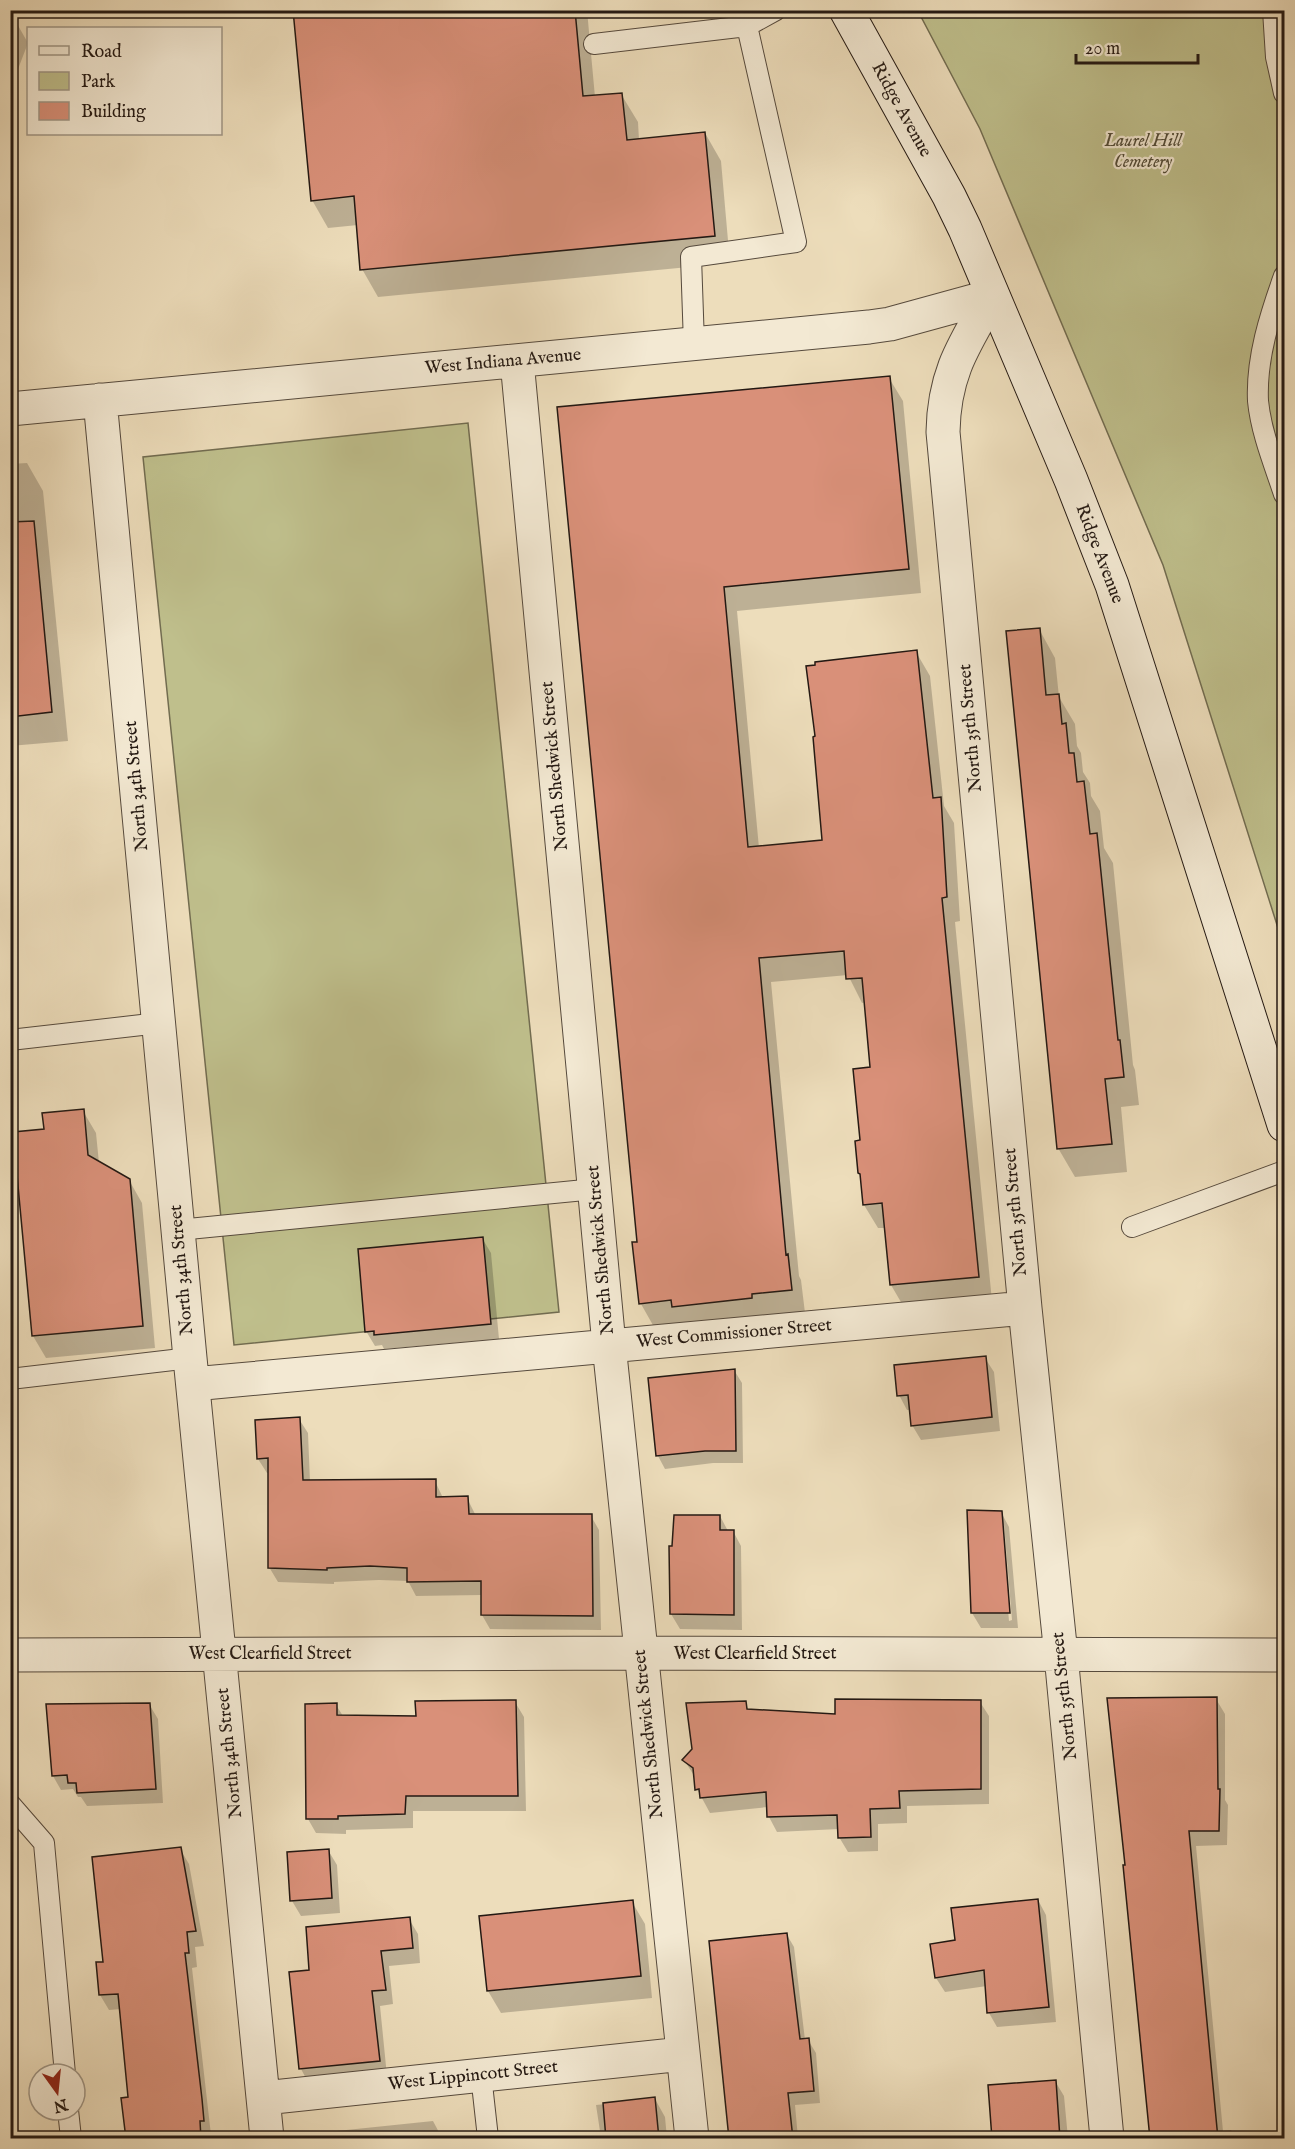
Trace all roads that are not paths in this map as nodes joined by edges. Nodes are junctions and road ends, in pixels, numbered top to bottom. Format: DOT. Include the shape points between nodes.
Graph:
graph roads {
  1 [pos="776,10"];
  2 [pos="846,10"];
  3 [pos="1273,10"];
  4 [pos="747,26"];
  5 [pos="594,44"];
  6 [pos="1284,93"];
  7 [pos="1284,276"];
  8 [pos="992,296"];
  9 [pos="694,344"];
  10 [pos="517,361"];
  11 [pos="100,400"];
  12 [pos="10,409"];
  13 [pos="1284,494"];
  14 [pos="159,1023"];
  15 [pos="10,1040"];
  16 [pos="1284,1125"];
  17 [pos="1284,1171"];
  18 [pos="595,1189"];
  19 [pos="1132,1227"];
  20 [pos="178,1230"];
  21 [pos="1025,1308"];
  22 [pos="609,1345"];
  23 [pos="191,1371"];
  24 [pos="10,1379"];
  25 [pos="640,1653"];
  26 [pos="220,1654"];
  27 [pos="1061,1655"];
  28 [pos="1284,1655"];
  29 [pos="10,1656"];
  30 [pos="10,1804"];
  31 [pos="683,2054"];
  32 [pos="64,2062"];
  33 [pos="481,2075"];
  34 [pos="264,2098"];
  35 [pos="70,2122"];
  36 [pos="71,2139"];
  37 [pos="267,2139"];
  38 [pos="488,2139"];
  39 [pos="692,2139"];
  40 [pos="1107,2139"];
  1 -- 4 [label="lane"];
  2 -- 8 [label="street, Ridge Avenue" via="949,196"];
  3 -- 6 [label="lane" via="1276,57"];
  4 -- 5 [label="lane"];
  4 -- 9 [label="lane" via="796,242 692,256"];
  7 -- 13 [label="lane" via="1265,341 1258,384 1262,423"];
  8 -- 9 [label="street, West Indiana Avenue" via="890,324"];
  8 -- 16 [label="street, Ridge Avenue" via="1112,585"];
  8 -- 21 [label="street, North 35th Street" via="947,386 944,432"];
  9 -- 10 [label="street, West Indiana Avenue"];
  10 -- 11 [label="street, West Indiana Avenue"];
  10 -- 18 [label="street, North Shedwick Street"];
  11 -- 12 [label="street, West Indiana Avenue"];
  11 -- 14 [label="street, North 34th Street"];
  14 -- 15 [label="lane"];
  14 -- 20 [label="street, North 34th Street"];
  17 -- 19 [label="lane"];
  18 -- 20 [label="lane"];
  18 -- 22 [label="street, North Shedwick Street"];
  20 -- 23 [label="street, North 34th Street"];
  21 -- 22 [label="street, West Commissioner Street"];
  21 -- 27 [label="street, North 35th Street"];
  22 -- 23 [label="street, West Commissioner Street"];
  22 -- 25 [label="street, North Shedwick Street"];
  23 -- 24 [label="lane"];
  23 -- 26 [label="street, North 34th Street"];
  25 -- 26 [label="street, West Clearfield Street"];
  25 -- 27 [label="street, West Clearfield Street"];
  25 -- 31 [label="street, North Shedwick Street"];
  26 -- 29 [label="street, West Clearfield Street"];
  26 -- 34 [label="street, North 34th Street"];
  27 -- 28 [label="street, West Clearfield Street"];
  27 -- 40 [label="street, North 35th Street"];
  30 -- 32 [label="lane" via="44,1843"];
  31 -- 33 [label="street, West Lippincott Street"];
  31 -- 39 [label="street, North Shedwick Street"];
  33 -- 34 [label="street, West Lippincott Street"];
  33 -- 38 [label="lane"];
  34 -- 37 [label="street, North 34th Street"];
  35 -- 36 [label="lane"];
}
